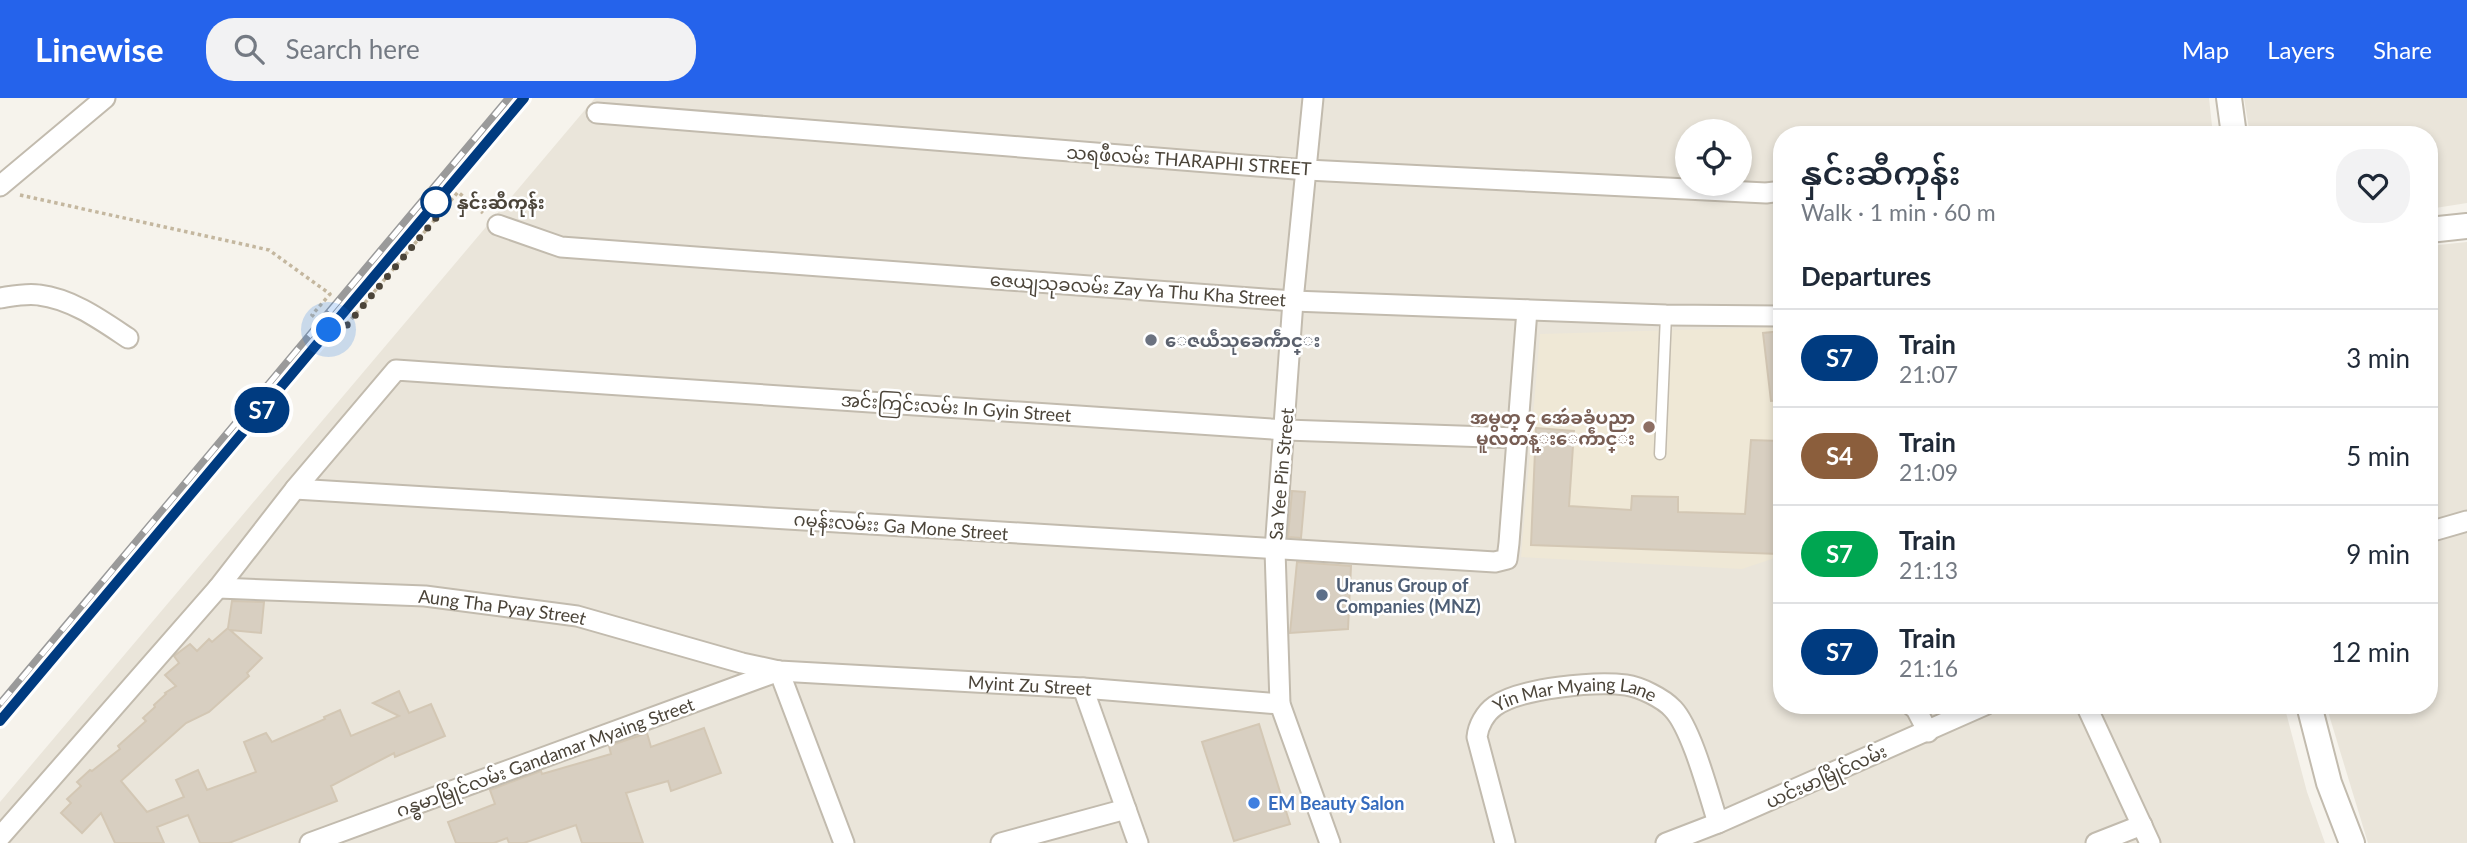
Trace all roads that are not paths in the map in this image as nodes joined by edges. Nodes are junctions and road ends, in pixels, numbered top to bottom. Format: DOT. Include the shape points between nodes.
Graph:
graph roads {
  1 [pos="105,98"];
  2 [pos="1313,98"];
  3 [pos="2229,98"];
  4 [pos="597,113"];
  5 [pos="2230,126"];
  6 [pos="1307,170"];
  7 [pos="6,189"];
  8 [pos="1773,192"];
  9 [pos="498,225"];
  10 [pos="2467,226"];
  11 [pos="2438,229"];
  12 [pos="0,298"];
  13 [pos="1293,301"];
  14 [pos="1527,310"];
  15 [pos="1666,315"];
  16 [pos="1773,316"];
  17 [pos="128,338"];
  18 [pos="1286,429"];
  19 [pos="1517,438"];
  20 [pos="1660,454"];
  21 [pos="295,489"];
  22 [pos="2467,521"];
  23 [pos="2438,529"];
  24 [pos="1275,550"];
  25 [pos="218,588"];
  26 [pos="779,671"];
  27 [pos="1083,688"];
  28 [pos="1280,704"];
  29 [pos="1919,714"];
  30 [pos="1966,714"];
  31 [pos="2091,714"];
  32 [pos="2311,714"];
  33 [pos="1928,732"];
  34 [pos="1126,808"];
  35 [pos="1718,823"];
  36 [pos="2146,834"];
  37 [pos="0,837"];
  38 [pos="1688,839"];
  39 [pos="310,843"];
  40 [pos="844,843"];
  41 [pos="1002,843"];
  42 [pos="1138,843"];
  43 [pos="1330,843"];
  44 [pos="1505,843"];
  45 [pos="1666,843"];
  46 [pos="2096,843"];
  47 [pos="2351,843"];
  1 -- 7 [label="street"];
  2 -- 6 [label="street, Sa Yee Pin Street"];
  3 -- 5 [label="street"];
  4 -- 6 [label="street, သရဖီလမ်း THARAPHI STREET"];
  6 -- 8 [label="street, သရဖီလမ်း THARAPHI STREET"];
  6 -- 13 [label="street, Sa Yee Pin Street"];
  9 -- 13 [label="street, ဇေယျသုခလမ်း Zay Ya Thu Kha Street" via="561,247"];
  10 -- 11 [label="street"];
  12 -- 17 [label="street" via="52,298 95,316"];
  13 -- 14 [label="street, ဇေယျသုခလမ်း Zay Ya Thu Kha Street"];
  13 -- 18 [label="street, Sa Yee Pin Street"];
  14 -- 15 [label="street, ဇေယျသုခလမ်း Zay Ya Thu Kha Street"];
  14 -- 19 [label="street"];
  15 -- 16 [label="street, ဇေယျသုခလမ်း Zay Ya Thu Kha Street"];
  15 -- 20 [label="lane"];
  18 -- 19 [label="street, အင်းကြင်းလမ်း In Gyin Street"];
  18 -- 21 [label="street, အင်းကြင်းလမ်း In Gyin Street" via="396,369"];
  18 -- 24 [label="street, Sa Yee Pin Street"];
  19 -- 24 [label="street, ဂမုန်းလမ်းး Ga Mone Street" via="1507,559"];
  21 -- 24 [label="street, ဂမုန်းလမ်းး Ga Mone Street"];
  21 -- 25 [label="street"];
  22 -- 23 [label="street"];
  24 -- 28 [label="street, Sa Yee Pin Street"];
  25 -- 26 [label="street, Aung Tha Pyay Street" via="425,596 577,616"];
  25 -- 37 [label="street"];
  26 -- 27 [label="street, Myint Zu Street"];
  26 -- 39 [label="street, ဂန္ဓမာမြိုင်လမ်း Gandamar Myaing Street"];
  26 -- 40 [label="street"];
  27 -- 28 [label="street, Myint Zu Street"];
  27 -- 34 [label="street"];
  28 -- 43 [label="street, Sa Yee Pin Street"];
  29 -- 33 [label="street"];
  30 -- 33 [label="street, ယင်းမာမြိုင်လမ်း"];
  31 -- 36 [label="street"];
  32 -- 47 [label="street"];
  33 -- 35 [label="street, ယင်းမာမြိုင်လမ်း"];
  34 -- 41 [label="street"];
  34 -- 42 [label="street"];
  35 -- 38 [label="street, ယင်းမာမြိုင်လမ်း"];
  35 -- 44 [label="street, Yin Mar Myaing Lane" via="1684,723 1672,707 1628,685 1578,685 1517,695 1493,706 1478,727"];
  36 -- 46 [label="street"];
  38 -- 45 [label="street, ယင်းမာမြိုင်လမ်း"];
}
